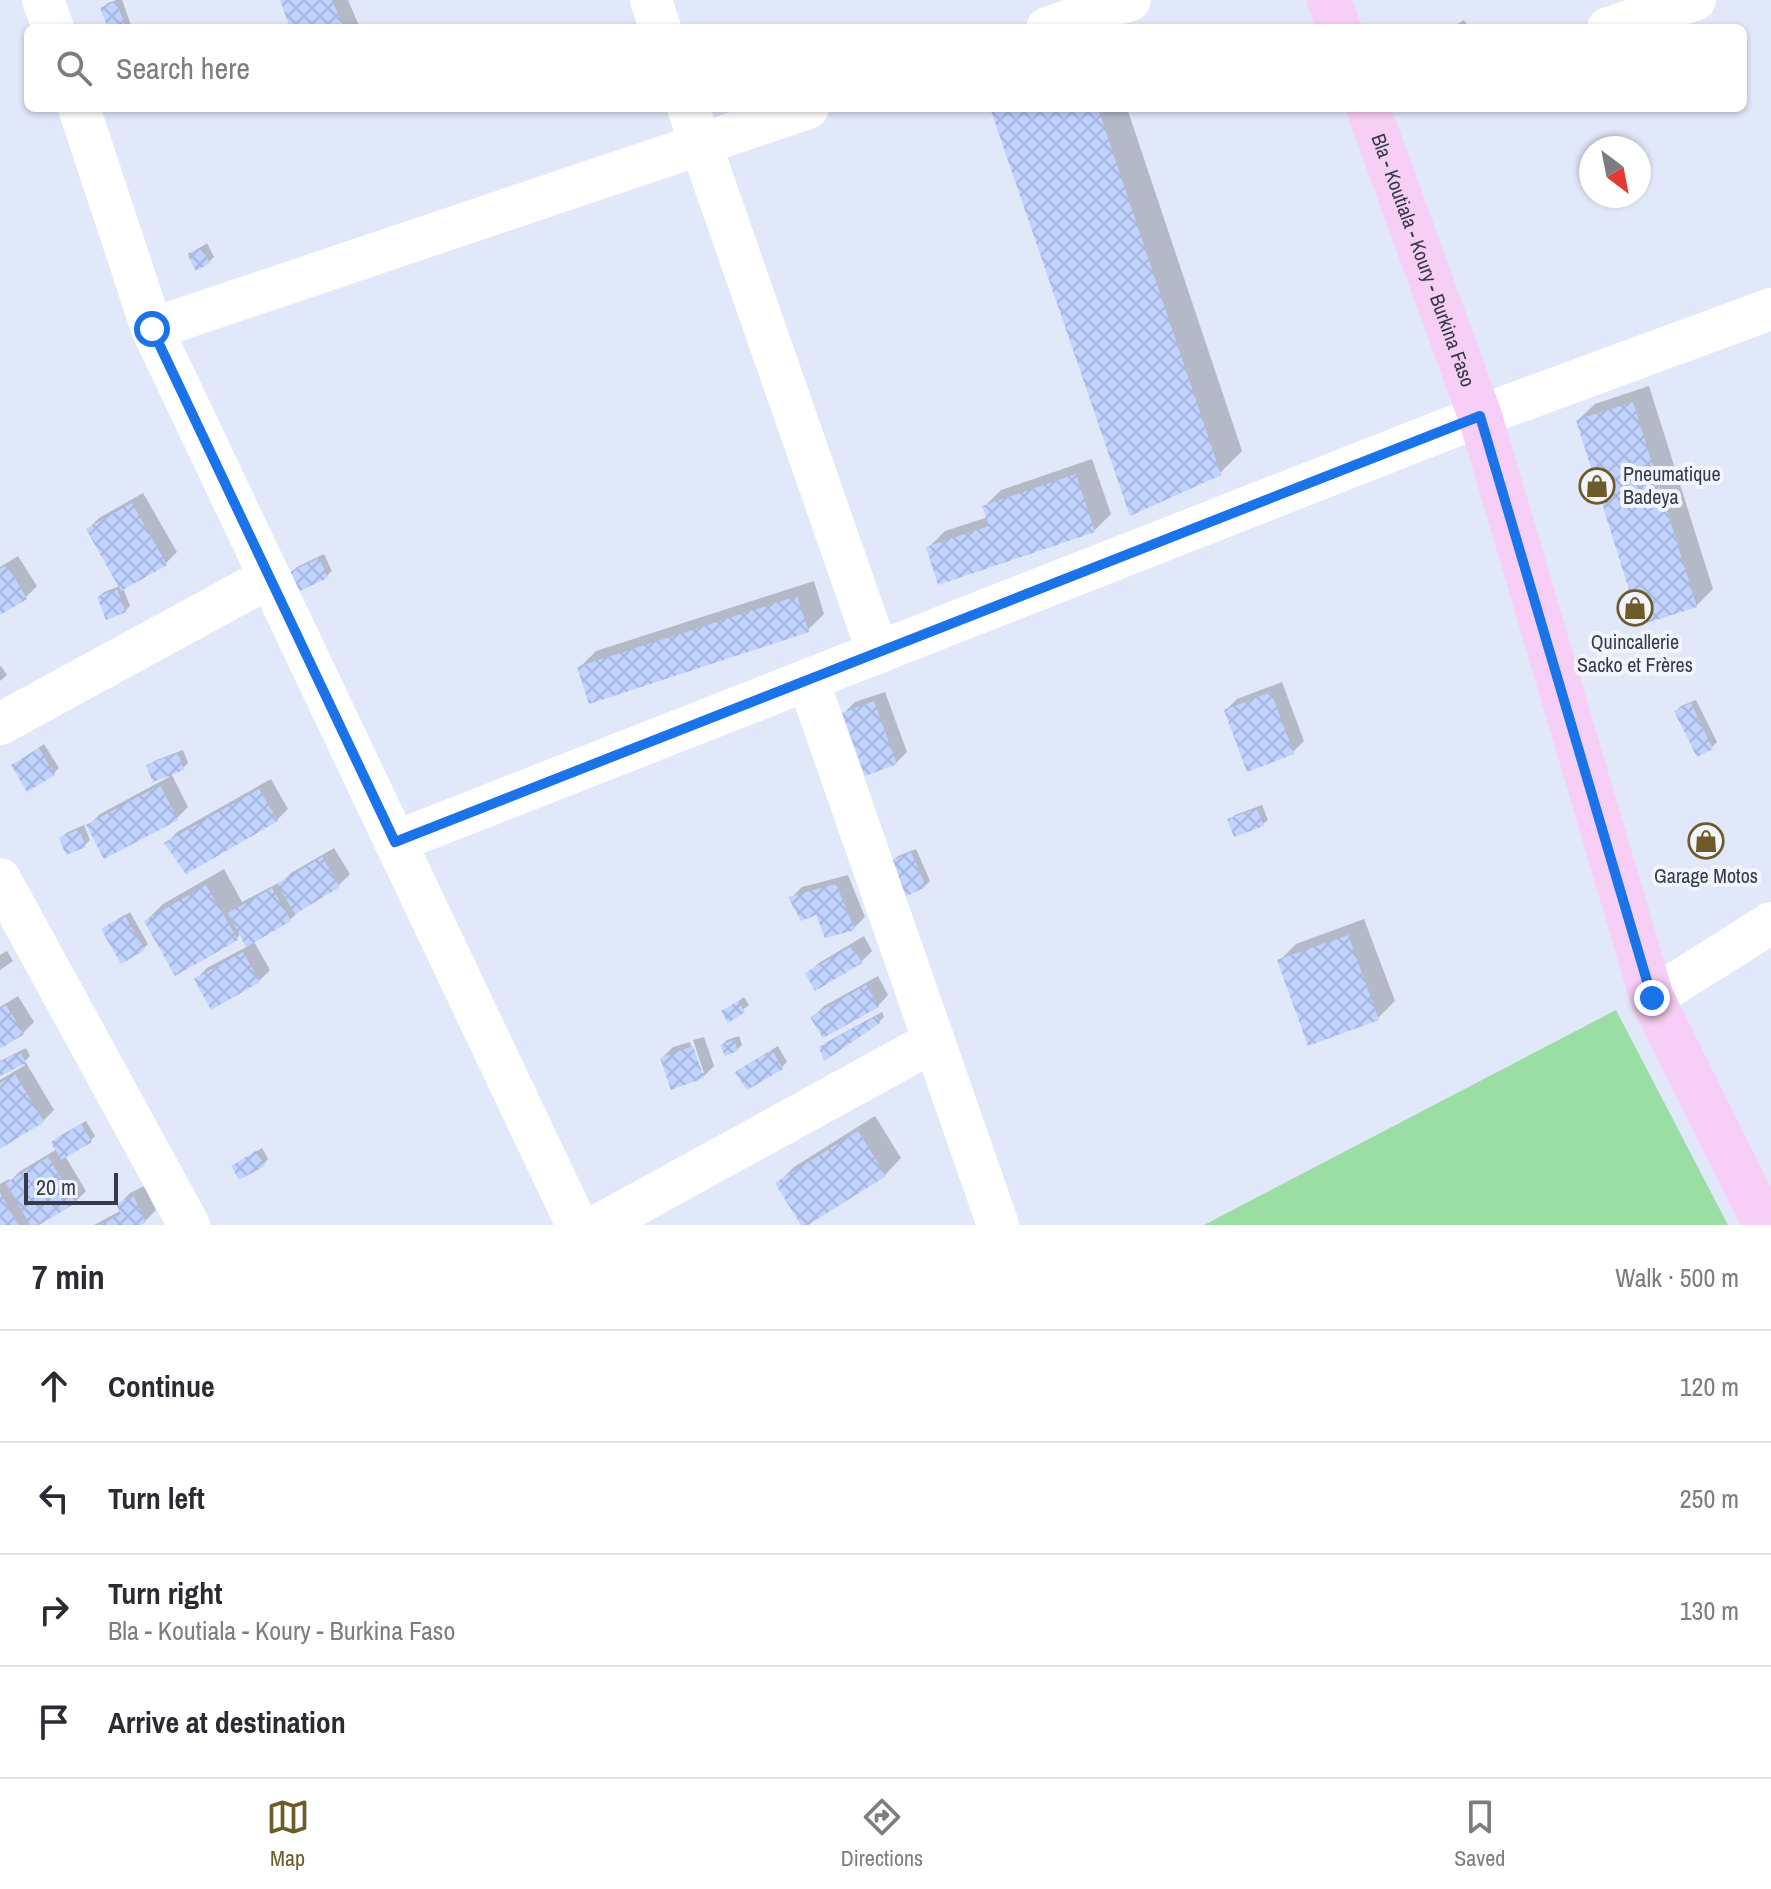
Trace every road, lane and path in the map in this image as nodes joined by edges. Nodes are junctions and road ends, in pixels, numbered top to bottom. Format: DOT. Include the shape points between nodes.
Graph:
graph roads {
  1 [pos="43,0"];
  2 [pos="651,0"];
  3 [pos="1130,0"];
  4 [pos="1329,0"];
  5 [pos="1695,0"];
  6 [pos="52,24"];
  7 [pos="659,24"];
  8 [pos="1059,24"];
  9 [pos="1338,24"];
  10 [pos="1620,24"];
  11 [pos="80,112"];
  12 [pos="783,112"];
  13 [pos="1369,112"];
  14 [pos="695,126"];
  15 [pos="1771,309"];
  16 [pos="152,329"];
  17 [pos="1480,416"];
  18 [pos="270,577"];
  19 [pos="878,653"];
  20 [pos="808,680"];
  21 [pos="0,724"];
  22 [pos="395,842"];
  23 [pos="0,879"];
  24 [pos="1771,923"];
  25 [pos="1652,998"];
  26 [pos="934,1041"];
  27 [pos="189,1225"];
  28 [pos="577,1225"];
  29 [pos="599,1225"];
  30 [pos="998,1225"];
  31 [pos="1765,1225"];
  1 -- 6 [label="street"];
  2 -- 7 [label="street"];
  3 -- 8 [label="street"];
  4 -- 9 [label="main road"];
  5 -- 10 [label="street"];
  11 -- 16 [label="street"];
  12 -- 14 [label="street"];
  13 -- 17 [label="main road, Bla - Koutiala - Koury - Burkina Faso"];
  14 -- 16 [label="street"];
  14 -- 19 [label="street"];
  15 -- 17 [label="street"];
  16 -- 18 [label="street"];
  17 -- 19 [label="street"];
  17 -- 25 [label="main road, Bla - Koutiala - Koury - Burkina Faso"];
  18 -- 21 [label="street"];
  18 -- 22 [label="street"];
  19 -- 20 [label="street"];
  20 -- 22 [label="street"];
  20 -- 26 [label="street"];
  22 -- 28 [label="street"];
  23 -- 27 [label="street"];
  24 -- 25 [label="street"];
  25 -- 31 [label="main road, Bla - Koutiala - Koury - Burkina Faso"];
  26 -- 29 [label="street"];
  26 -- 30 [label="street"];
}
